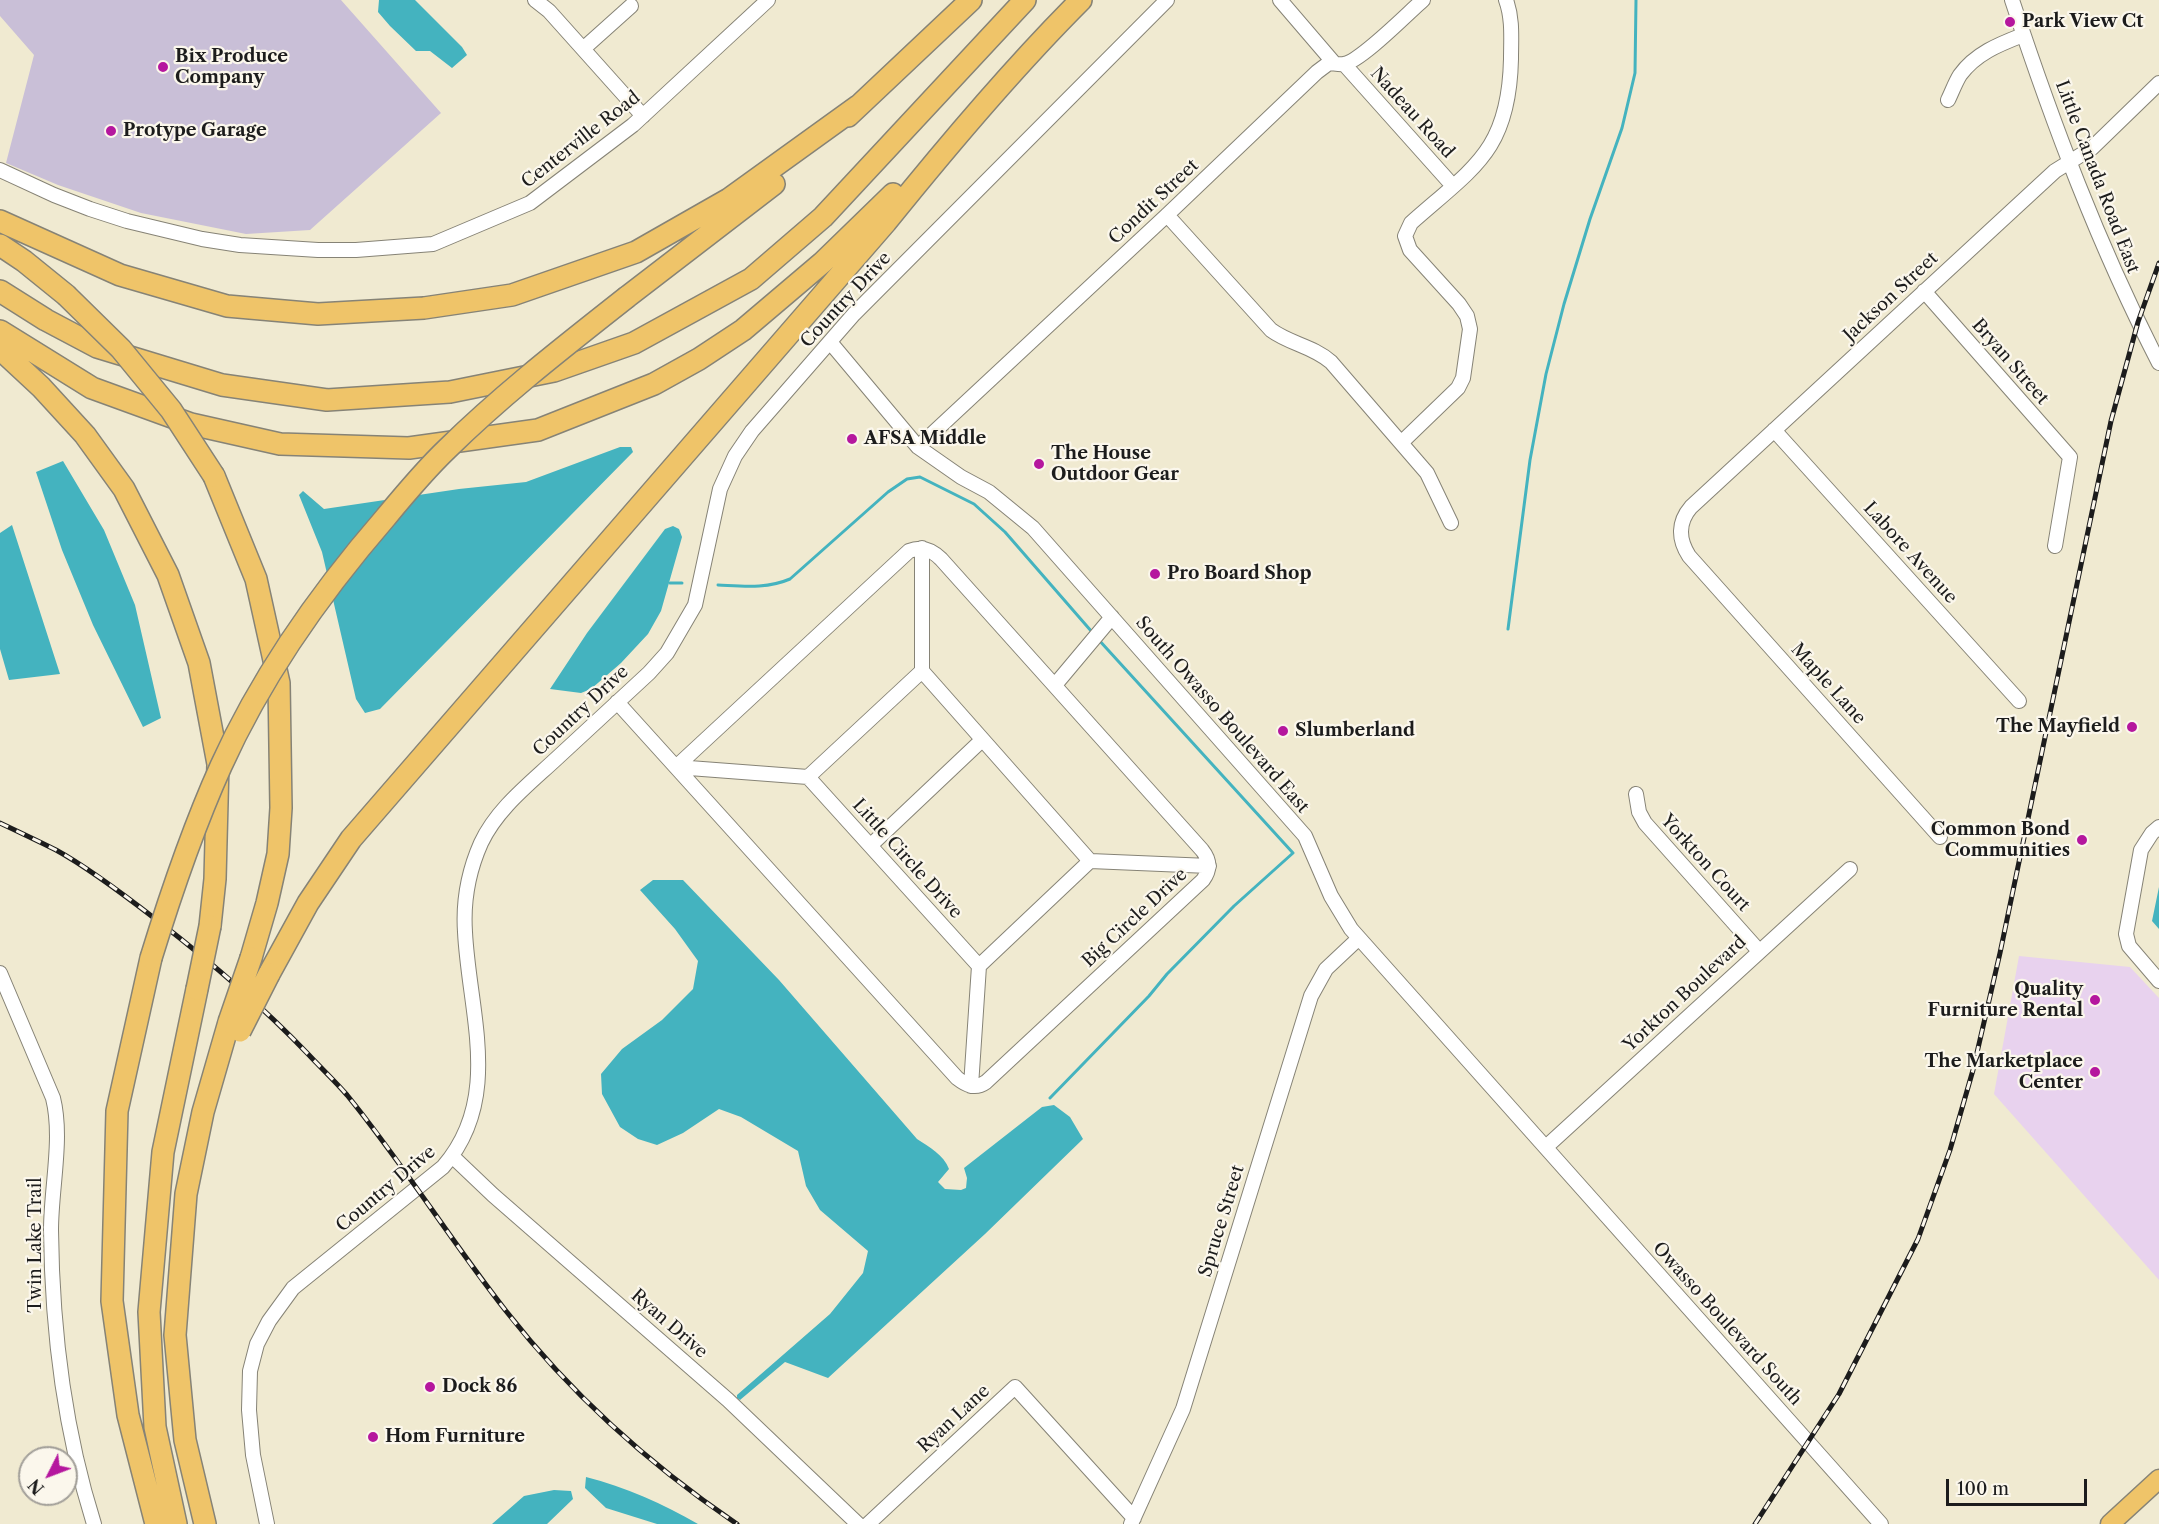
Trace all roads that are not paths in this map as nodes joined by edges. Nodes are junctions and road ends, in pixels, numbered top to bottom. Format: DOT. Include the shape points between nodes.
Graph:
graph roads {
  1 [pos="536,0"];
  2 [pos="768,0"];
  3 [pos="971,0"];
  4 [pos="1025,0"];
  5 [pos="1081,0"];
  6 [pos="1167,0"];
  7 [pos="1280,0"];
  8 [pos="1423,0"];
  9 [pos="1506,0"];
  10 [pos="2012,0"];
  11 [pos="631,6"];
  12 [pos="2024,35"];
  13 [pos="583,49"];
  14 [pos="1339,64"];
  15 [pos="2159,83"];
  16 [pos="1948,100"];
  17 [pos="858,106"];
  18 [pos="643,116"];
  19 [pos="961,129"];
  20 [pos="2069,162"];
  21 [pos="0,170"];
  22 [pos="1453,186"];
  23 [pos="1167,215"];
  24 [pos="0,221"];
  25 [pos="0,245"];
  26 [pos="0,291"];
  27 [pos="1924,291"];
  28 [pos="0,330"];
  29 [pos="830,342"];
  30 [pos="0,349"];
  31 [pos="2159,363"];
  32 [pos="1774,430"];
  33 [pos="1402,442"];
  34 [pos="918,447"];
  35 [pos="1451,523"];
  36 [pos="2055,546"];
  37 [pos="922,548"];
  38 [pos="1689,556"];
  39 [pos="1112,617"];
  40 [pos="922,671"];
  41 [pos="1055,685"];
  42 [pos="2019,701"];
  43 [pos="617,702"];
  44 [pos="982,740"];
  45 [pos="676,767"];
  46 [pos="808,777"];
  47 [pos="1636,794"];
  48 [pos="2159,827"];
  49 [pos="1940,837"];
  50 [pos="872,845"];
  51 [pos="1090,861"];
  52 [pos="1209,866"];
  53 [pos="1850,869"];
  54 [pos="1359,938"];
  55 [pos="1759,951"];
  56 [pos="979,966"];
  57 [pos="0,973"];
  58 [pos="2159,981"];
  59 [pos="235,1026"];
  60 [pos="971,1086"];
  61 [pos="1546,1147"];
  62 [pos="452,1156"];
  63 [pos="2159,1479"];
  64 [pos="1132,1521"];
  65 [pos="94,1524"];
  66 [pos="156,1524"];
  67 [pos="176,1524"];
  68 [pos="206,1524"];
  69 [pos="267,1524"];
  70 [pos="858,1524"];
  71 [pos="868,1524"];
  72 [pos="1881,1524"];
  73 [pos="2110,1524"];
  1 -- 13 [label="street"];
  2 -- 18 [label="street, Centerville Road"];
  3 -- 17 [label="highway"];
  4 -- 26 [label="highway" via="823,217 751,279 634,343 554,370 450,392 327,400 222,385 97,347"];
  5 -- 19 [label="highway"];
  6 -- 29 [label="street, Country Drive"];
  7 -- 14 [label="street, Nadeau Road"];
  8 -- 14 [label="street, Condit Street" via="1372,46"];
  9 -- 22 [label="street" via="1511,22 1511,59 1504,117 1482,160"];
  10 -- 12 [label="street, Little Canada Road East"];
  11 -- 13 [label="street"];
  12 -- 16 [label="street" via="1985,52 1961,74"];
  12 -- 20 [label="street, Little Canada Road East"];
  13 -- 18 [label="street"];
  14 -- 22 [label="street, Nadeau Road"];
  14 -- 23 [label="street, Condit Street" via="1329,63 1317,72"];
  15 -- 20 [label="street, Jackson Street" via="2092,148"];
  17 -- 24 [label="highway" via="729,199 636,252 512,295 424,308 318,314 227,306 120,275"];
  17 -- 66 [label="highway, bridge" via="781,178 538,368 445,451 366,540 289,644 222,764 194,830 151,958 117,1111 112,1301 128,1415"];
  18 -- 21 [label="street, Centerville Road" via="530,203 433,244 395,248 318,250 202,239 90,209"];
  19 -- 28 [label="highway" via="822,263 743,330 654,384 538,430 409,448 279,444 191,424 92,387"];
  19 -- 59 [label="highway, bridge" via="886,222 351,839"];
  20 -- 27 [label="street, Jackson Street"];
  20 -- 31 [label="street, Little Canada Road East" via="2117,278"];
  22 -- 33 [label="street" via="1411,223 1405,236 1410,250 1467,316 1470,329 1463,378 1450,398"];
  23 -- 33 [label="street" via="1270,330 1323,355"];
  23 -- 34 [label="street, Condit Street"];
  25 -- 59 [label="highway, bridge" via="66,295 121,349 171,410 214,476 256,579 279,683 281,808 278,854"];
  27 -- 32 [label="street, Jackson Street"];
  27 -- 36 [label="street, Bryan Street" via="2070,457"];
  29 -- 34 [label="street, South Owasso Boulevard East"];
  29 -- 43 [label="street, Country Drive" via="752,430 735,456 720,489 694,605 667,653"];
  30 -- 67 [label="highway, bridge" via="41,387 92,444 124,489 172,585 199,663 218,764 210,926 163,1152 149,1312 155,1427"];
  32 -- 38 [label="street, Jackson Street" via="1687,511 1680,531"];
  32 -- 42 [label="street, Labore Avenue"];
  33 -- 35 [label="street" via="1427,473"];
  34 -- 39 [label="street, South Owasso Boulevard East" via="989,492 1033,528"];
  37 -- 40 [label="street"];
  37 -- 41 [label="street, Big Circle Drive" via="935,553"];
  37 -- 45 [label="street" via="909,551"];
  38 -- 49 [label="street, Maple Lane"];
  39 -- 41 [label="street"];
  39 -- 54 [label="street, South Owasso Boulevard East" via="1305,836 1339,912"];
  40 -- 44 [label="street"];
  40 -- 46 [label="street"];
  41 -- 52 [label="street, Big Circle Drive" via="1202,850"];
  43 -- 45 [label="street"];
  43 -- 62 [label="street, Country Drive" via="490,824 473,864 465,932 479,1075 473,1112"];
  44 -- 50 [label="street"];
  44 -- 51 [label="street"];
  45 -- 46 [label="street"];
  45 -- 60 [label="street" via="957,1078"];
  46 -- 50 [label="street, Little Circle Drive"];
  47 -- 55 [label="street, Yorkton Court" via="1645,823"];
  48 -- 58 [label="street" via="2140,850 2126,934 2129,946"];
  50 -- 56 [label="street, Little Circle Drive"];
  51 -- 52 [label="street"];
  51 -- 56 [label="street"];
  52 -- 60 [label="street, Big Circle Drive" via="1203,880 1012,1058 981,1086"];
  53 -- 55 [label="street, Yorkton Boulevard"];
  54 -- 61 [label="street, South Owasso Boulevard East"];
  54 -- 64 [label="street, Spruce Street" via="1326,969 1311,996 1183,1409"];
  55 -- 61 [label="street, Yorkton Boulevard"];
  56 -- 60 [label="street"];
  57 -- 65 [label="street, Twin Lake Trail" via="55,1109 51,1227 55,1329 68,1421"];
  59 -- 68 [label="highway" via="203,1112 186,1194 175,1335 184,1440"];
  61 -- 72 [label="street, Owasso Boulevard South"];
  62 -- 69 [label="street, Country Drive" via="418,1189 293,1288 257,1344 250,1371 249,1410 253,1455"];
  62 -- 70 [label="street, Ryan Drive" via="728,1400"];
  63 -- 73 [label="main road"];
  64 -- 71 [label="street, Ryan Lane" via="1015,1387"];
}
